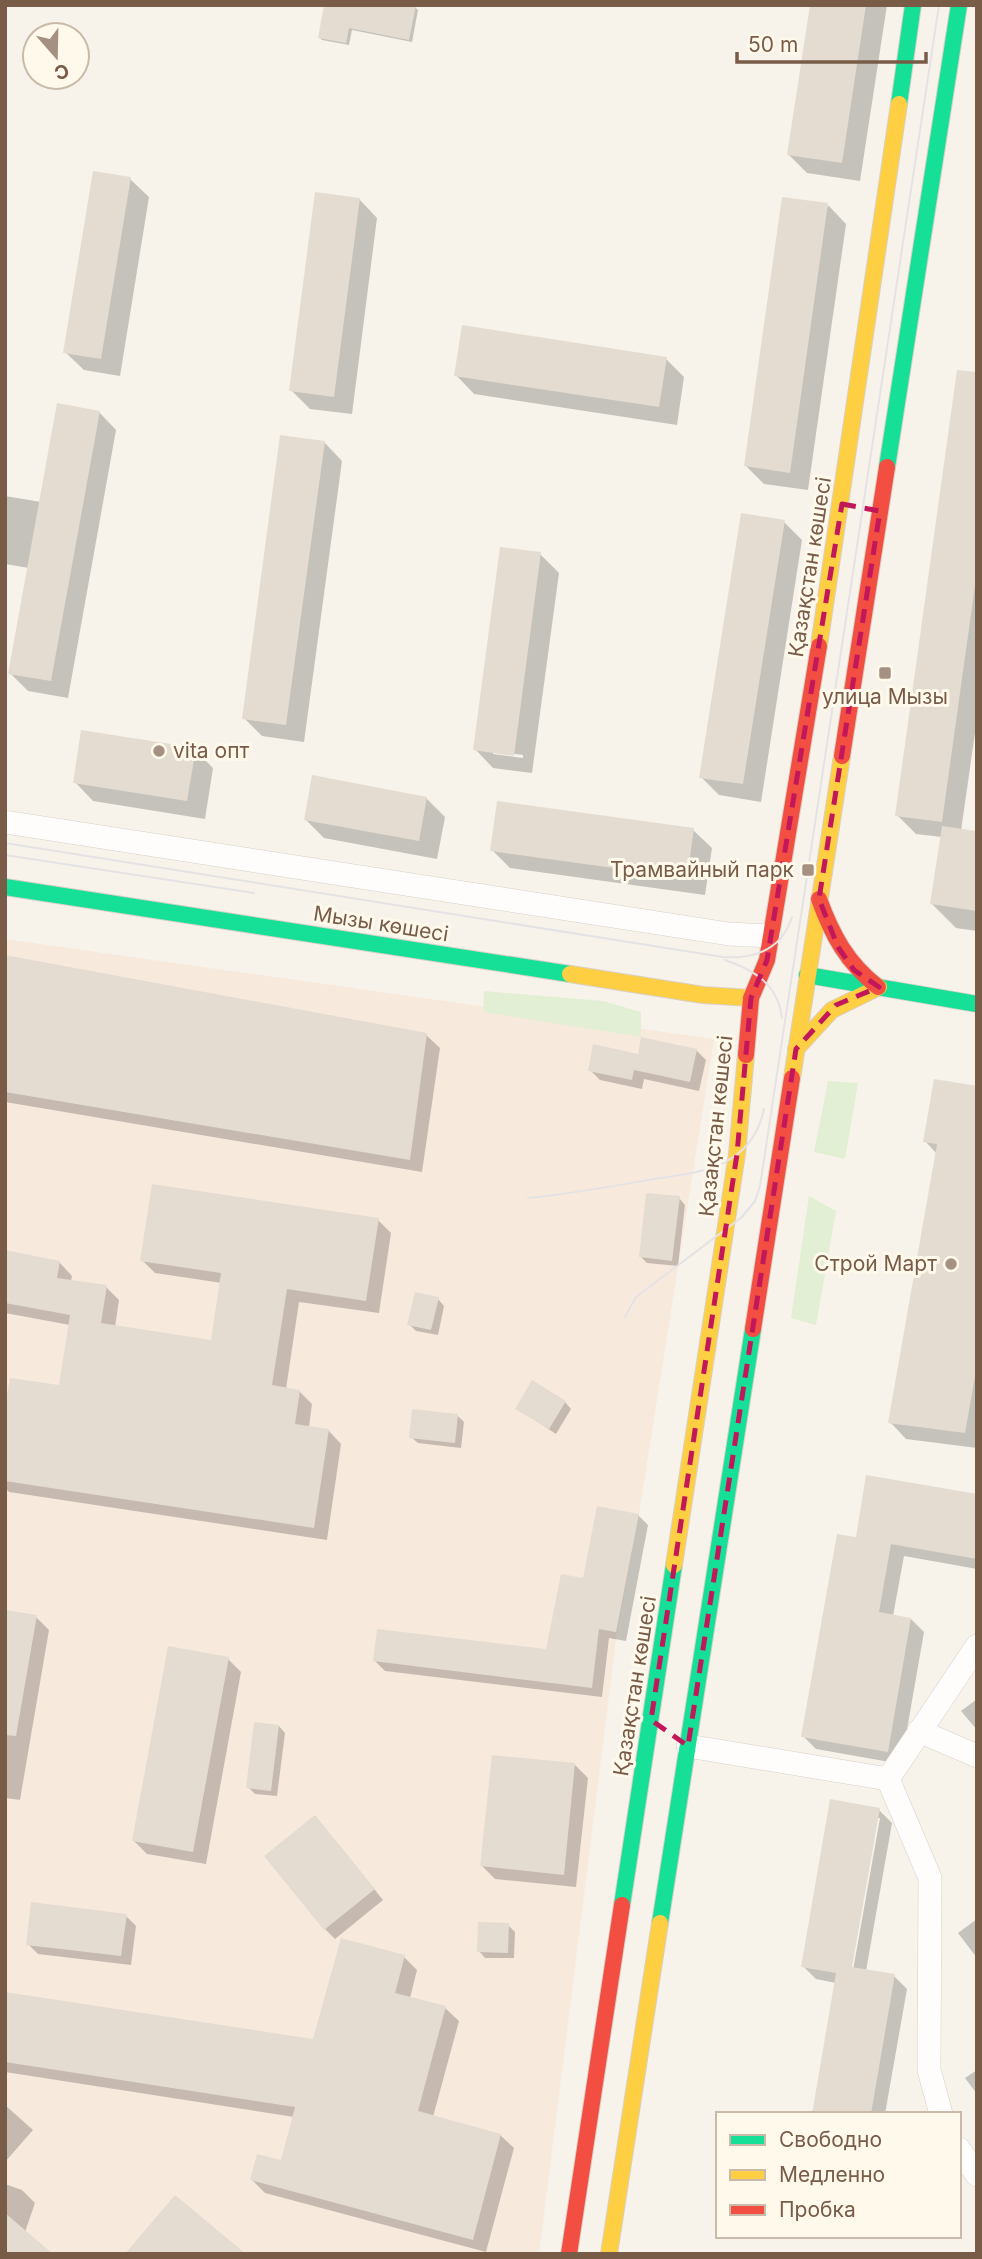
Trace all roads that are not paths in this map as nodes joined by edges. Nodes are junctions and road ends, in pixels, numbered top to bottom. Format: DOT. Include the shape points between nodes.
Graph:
graph roads {
  1 [pos="913,5"];
  2 [pos="959,5"];
  3 [pos="861,508"];
  4 [pos="5,822"];
  5 [pos="5,887"];
  6 [pos="819,899"];
  7 [pos="770,936"];
  8 [pos="807,975"];
  9 [pos="790,981"];
  10 [pos="879,987"];
  11 [pos="772,989"];
  12 [pos="751,998"];
  13 [pos="977,1004"];
  14 [pos="796,1049"];
  15 [pos="724,1377"];
  16 [pos="977,1646"];
  17 [pos="651,1720"];
  18 [pos="919,1731"];
  19 [pos="688,1746"];
  20 [pos="977,1756"];
  21 [pos="888,1779"];
  22 [pos="940,2112"];
  23 [pos="961,2152"];
  24 [pos="977,2175"];
  25 [pos="569,2254"];
  26 [pos="609,2254"];
  1 -- 3 [label="main road, Қазақстан көшесі"];
  2 -- 3 [label="main road, Қазақстан көшесі"];
  3 -- 6 [label="main road, Қазақстан көшесі"];
  3 -- 7 [label="main road, Қазақстан көшесі"];
  4 -- 7 [label="street" via="729,934"];
  5 -- 12 [label="main road, Мызы көшесі" via="703,995"];
  6 -- 8 [label="main road, Қазақстан көшесі"];
  6 -- 10 [label="main road" via="838,947 854,970"];
  7 -- 12 [label="main road, Қазақстан көшесі" via="767,960"];
  8 -- 9 [label="main road"];
  8 -- 10 [label="main road"];
  8 -- 14 [label="main road, Қазақстан көшесі"];
  10 -- 13 [label="main road"];
  10 -- 14 [label="main road" via="836,1005 814,1023"];
  11 -- 12 [label="main road"];
  12 -- 15 [label="main road, Қазақстан көшесі"];
  14 -- 15 [label="main road, Қазақстан көшесі"];
  15 -- 17 [label="main road, Қазақстан көшесі"];
  15 -- 19 [label="main road, Қазақстан көшесі"];
  16 -- 18 [label="street"];
  17 -- 19 [label="main road"];
  17 -- 25 [label="main road, Қазақстан көшесі"];
  18 -- 20 [label="street"];
  18 -- 21 [label="street"];
  19 -- 21 [label="street"];
  19 -- 26 [label="main road, Қазақстан көшесі"];
  21 -- 22 [label="street" via="930,1878 929,2070"];
  23 -- 24 [label="street"];
}
